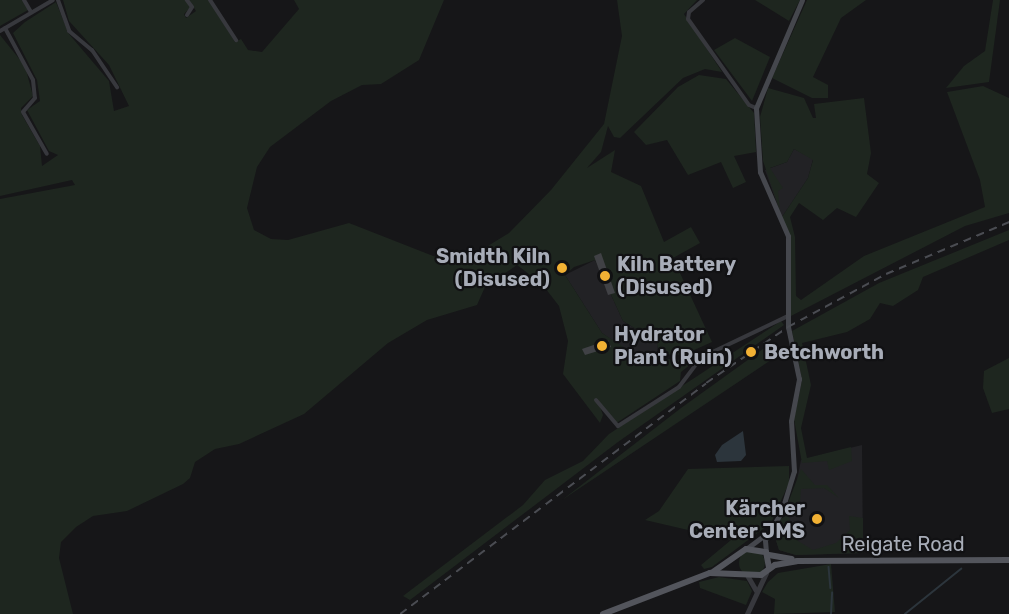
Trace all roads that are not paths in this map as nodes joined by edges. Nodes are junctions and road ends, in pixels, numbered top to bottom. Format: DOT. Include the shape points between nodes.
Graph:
graph roads {
  1 [pos="24,0"];
  2 [pos="52,0"];
  3 [pos="58,0"];
  4 [pos="187,0"];
  5 [pos="210,0"];
  6 [pos="703,0"];
  7 [pos="802,0"];
  8 [pos="31,12"];
  9 [pos="187,15"];
  10 [pos="5,28"];
  11 [pos="0,31"];
  12 [pos="236,40"];
  13 [pos="117,87"];
  14 [pos="756,108"];
  15 [pos="47,154"];
  16 [pos="788,315"];
  17 [pos="596,400"];
  18 [pos="769,531"];
  19 [pos="746,549"];
  20 [pos="767,553"];
  21 [pos="736,556"];
  22 [pos="1009,560"];
  23 [pos="797,561"];
  24 [pos="768,570"];
  25 [pos="710,573"];
  26 [pos="738,573"];
  27 [pos="748,576"];
  28 [pos="756,590"];
  29 [pos="603,614"];
  30 [pos="747,614"];
  1 -- 8 [label="street"];
  2 -- 8 [label="street"];
  3 -- 13 [label="street" via="69,31 92,50"];
  4 -- 9 [label="street" via="192,7"];
  5 -- 12 [label="street"];
  6 -- 14 [label="street" via="689,12 688,19 749,105"];
  7 -- 14 [label="main road"];
  8 -- 10 [label="street"];
  10 -- 11 [label="street"];
  10 -- 15 [label="street" via="33,80 35,98 23,112"];
  14 -- 16 [label="main road" via="760,172 788,236"];
  16 -- 17 [label="street" via="702,357 679,387 618,426"];
  16 -- 18 [label="main road" via="799,379 790,421 795,471"];
  18 -- 19 [label="main road"];
  18 -- 20 [label="main road"];
  19 -- 20 [label="main road"];
  19 -- 21 [label="main road"];
  20 -- 23 [label="main road, Reigate Road"];
  20 -- 24 [label="main road"];
  21 -- 25 [label="main road"];
  21 -- 26 [label="main road"];
  22 -- 23 [label="main road, Reigate Road"];
  23 -- 24 [label="main road, Reigate Road"];
  24 -- 27 [label="main road"];
  24 -- 28 [label="street"];
  25 -- 26 [label="main road"];
  25 -- 29 [label="main road"];
  26 -- 27 [label="main road"];
  27 -- 28 [label="street"];
  28 -- 30 [label="street"];
}
